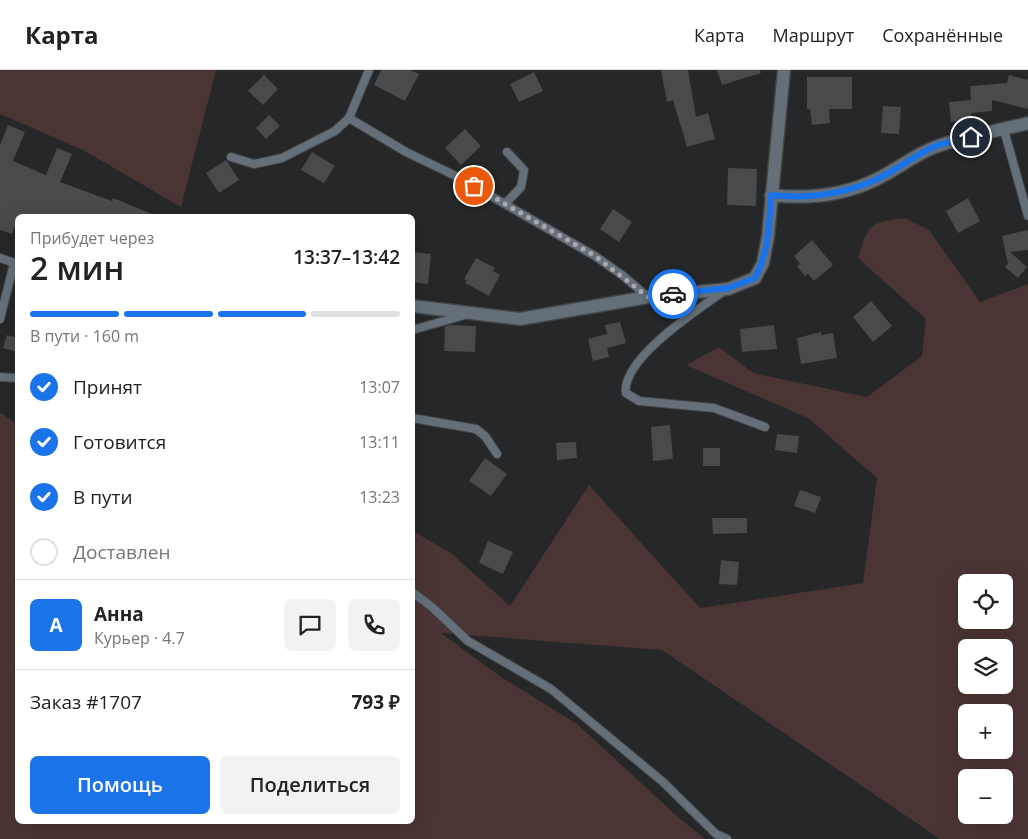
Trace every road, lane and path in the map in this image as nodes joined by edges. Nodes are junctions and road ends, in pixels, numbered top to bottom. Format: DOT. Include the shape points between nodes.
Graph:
graph roads {
  1 [pos="369,70"];
  2 [pos="784,70"];
  3 [pos="349,118"];
  4 [pos="1028,123"];
  5 [pos="1004,130"];
  6 [pos="507,152"];
  7 [pos="231,157"];
  8 [pos="771,195"];
  9 [pos="505,204"];
  10 [pos="1028,216"];
  11 [pos="0,258"];
  12 [pos="15,264"];
  13 [pos="15,267"];
  14 [pos="728,288"];
  15 [pos="648,297"];
  16 [pos="415,306"];
  17 [pos="469,313"];
  18 [pos="0,319"];
  19 [pos="415,329"];
  20 [pos="0,377"];
  21 [pos="15,378"];
  22 [pos="415,419"];
  23 [pos="765,427"];
  24 [pos="497,454"];
  25 [pos="415,594"];
  26 [pos="727,839"];
  1 -- 3 [label="lane"];
  2 -- 8 [label="street"];
  3 -- 7 [label="lane" via="335,131 282,158 254,164"];
  3 -- 9 [label="lane"];
  4 -- 5 [label="street"];
  5 -- 8 [label="street" via="935,147 853,188 793,198"];
  5 -- 10 [label="lane"];
  6 -- 9 [label="lane" via="524,170 521,187"];
  8 -- 14 [label="street" via="763,264 755,278"];
  9 -- 15 [label="lane" via="595,256"];
  11 -- 12 [label="lane"];
  13 -- 18 [label="lane"];
  14 -- 15 [label="street"];
  14 -- 23 [label="lane" via="681,321 648,350 633,369 626,393 638,400 714,408"];
  15 -- 17 [label="street" via="520,319"];
  16 -- 17 [label="street"];
  17 -- 19 [label="lane"];
  20 -- 21 [label="lane"];
  22 -- 24 [label="lane" via="476,429"];
  25 -- 26 [label="lane" via="468,641 551,689 663,782 716,834"];
}
